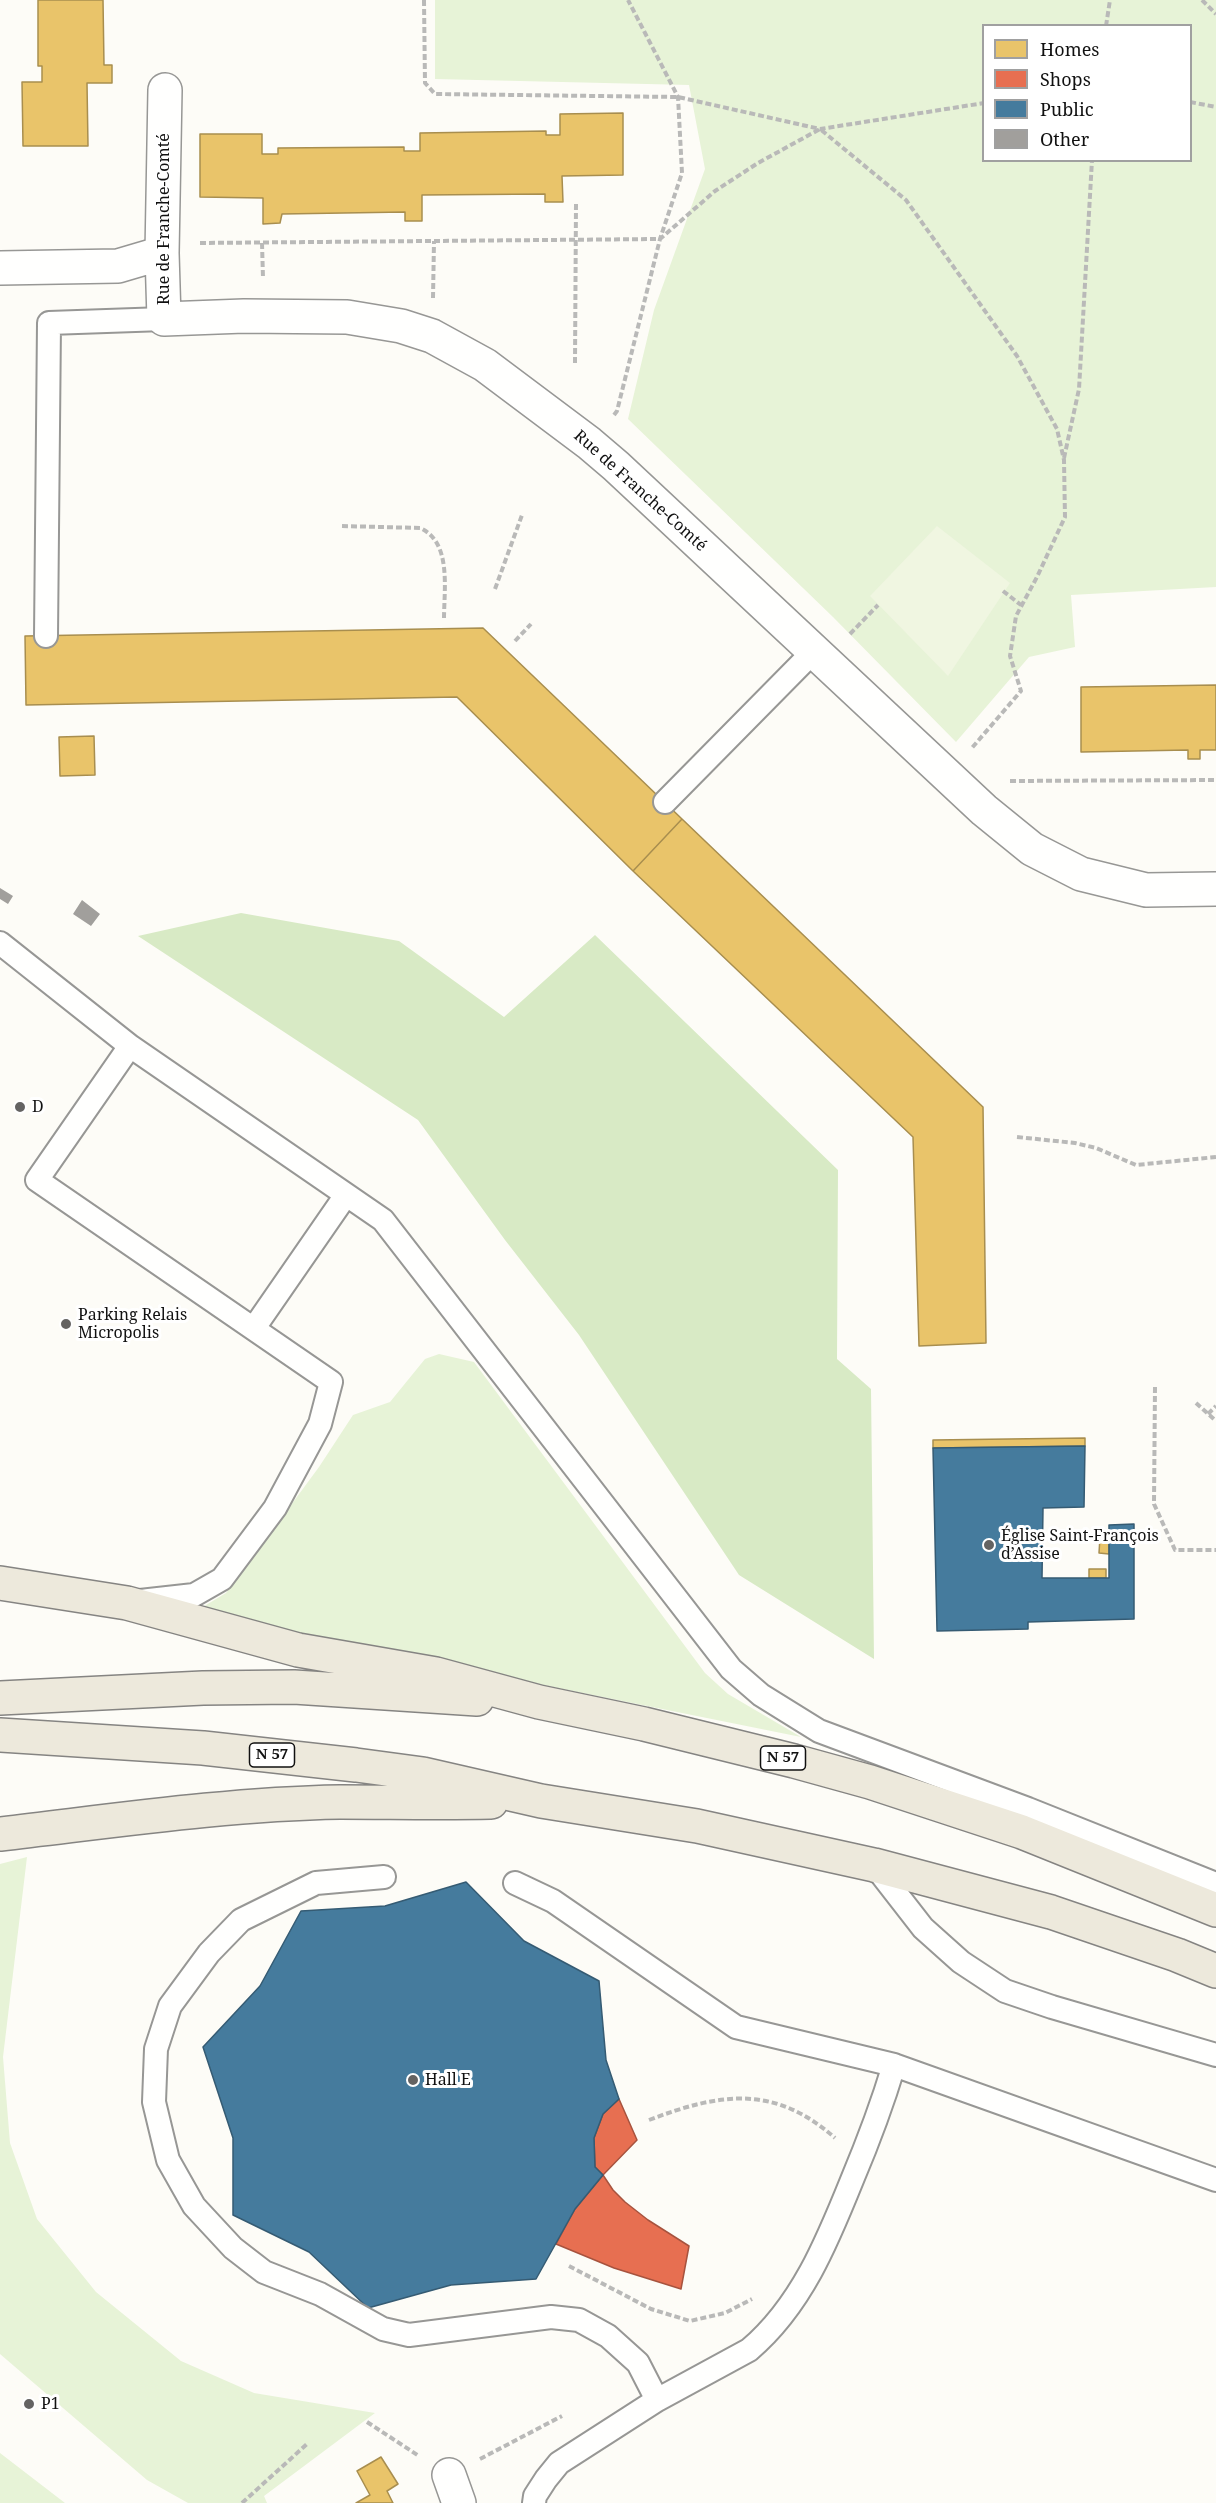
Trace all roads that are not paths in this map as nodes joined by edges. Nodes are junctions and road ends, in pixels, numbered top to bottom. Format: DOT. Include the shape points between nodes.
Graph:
graph roads {
  1 [pos="165,90"];
  2 [pos="162,253"];
  3 [pos="0,268"];
  4 [pos="164,319"];
  5 [pos="46,636"];
  6 [pos="813,652"];
  7 [pos="665,802"];
  8 [pos="1216,889"];
  9 [pos="0,943"];
  10 [pos="130,1046"];
  11 [pos="346,1195"];
  12 [pos="254,1328"];
  13 [pos="0,1583"];
  14 [pos="127,1603"];
  15 [pos="0,1698"];
  16 [pos="538,1702"];
  17 [pos="0,1735"];
  18 [pos="541,1801"];
  19 [pos="0,1834"];
  20 [pos="874,1865"];
  21 [pos="384,1878"];
  22 [pos="515,1883"];
  23 [pos="1216,1884"];
  24 [pos="1216,1910"];
  25 [pos="1216,1971"];
  26 [pos="1216,2055"];
  27 [pos="894,2065"];
  28 [pos="1216,2180"];
  29 [pos="657,2400"];
  30 [pos="534,2503"];
  1 -- 2 [label="street, Rue de Franche-Comté"];
  2 -- 3 [label="street" via="118,266"];
  2 -- 4 [label="street, Rue de Franche-Comté"];
  4 -- 5 [label="lane" via="49,323"];
  4 -- 6 [label="street, Rue de Franche-Comté" via="347,317 432,336 485,365 590,443"];
  6 -- 7 [label="lane"];
  6 -- 8 [label="street, Rue de Franche-Comté" via="984,810 1032,849 1081,874 1146,890"];
  9 -- 10 [label="lane"];
  10 -- 11 [label="lane"];
  10 -- 12 [label="lane" via="38,1180"];
  11 -- 12 [label="lane"];
  11 -- 23 [label="lane" via="383,1220 731,1669 761,1695 819,1731"];
  12 -- 14 [label="lane" via="331,1382 320,1424 275,1508 222,1579 194,1595"];
  13 -- 14 [label="main road, N 57"];
  14 -- 16 [label="main road, N 57" via="298,1650 436,1674"];
  15 -- 16 [label="main road, N 57" via="294,1687"];
  16 -- 24 [label="main road, N 57" via="645,1724 870,1782 1022,1832"];
  17 -- 18 [label="main road, N 57" via="203,1748 344,1763 423,1774"];
  18 -- 19 [label="main road, N 57" via="340,1802 134,1818"];
  18 -- 20 [label="main road, N 57" via="698,1826"];
  20 -- 25 [label="main road, N 57" via="1051,1912"];
  20 -- 26 [label="lane" via="923,1928 961,1962 1005,1991"];
  21 -- 29 [label="lane" via="316,1883 241,1920 209,1953 170,2006 156,2049 154,2102 168,2160 194,2205 233,2248 264,2272 320,2294 383,2329 409,2335 551,2317 579,2320 608,2336 638,2363"];
  22 -- 27 [label="lane" via="553,1900 736,2027"];
  27 -- 28 [label="lane"];
  27 -- 29 [label="lane" via="878,2119 824,2248 791,2303 748,2350"];
  29 -- 30 [label="lane" via="559,2463"];
}
